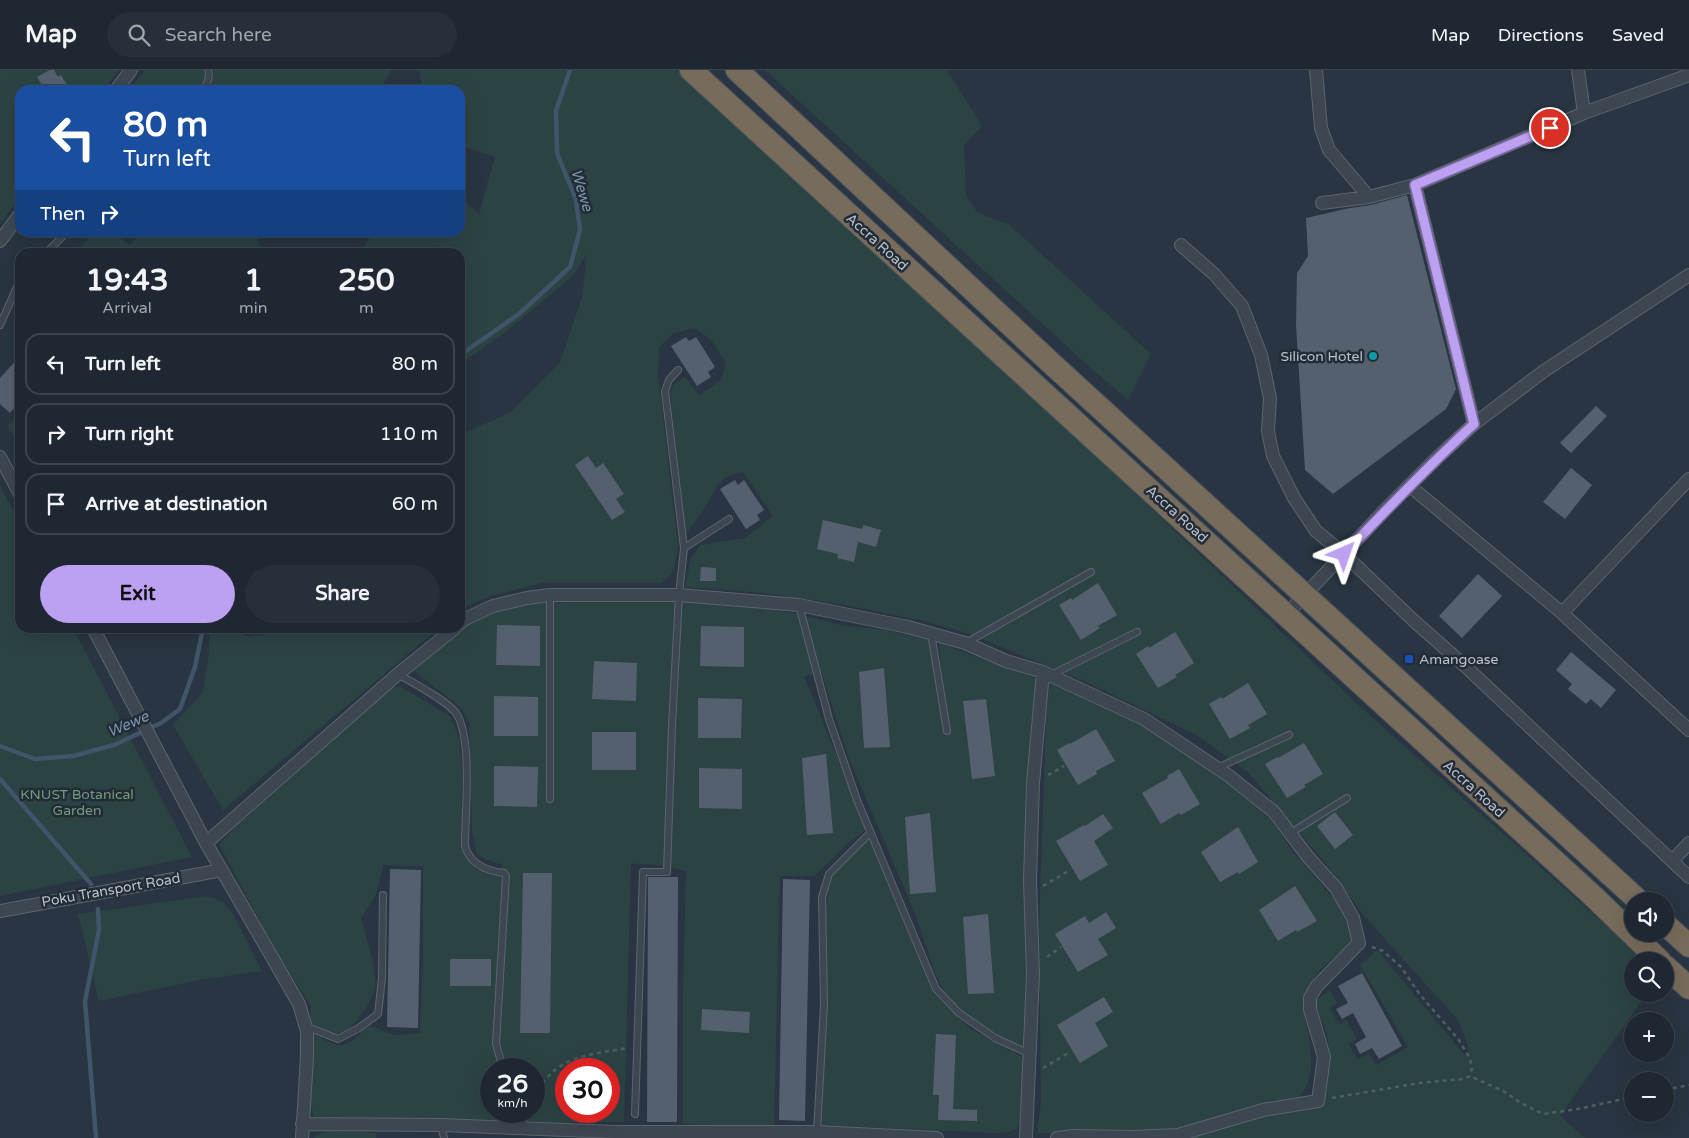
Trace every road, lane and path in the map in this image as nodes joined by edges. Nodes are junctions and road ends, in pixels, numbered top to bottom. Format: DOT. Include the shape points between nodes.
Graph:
graph roads {
  1 [pos="131,70"];
  2 [pos="208,70"];
  3 [pos="690,70"];
  4 [pos="737,70"];
  5 [pos="1316,70"];
  6 [pos="1578,70"];
  7 [pos="1689,75"];
  8 [pos="120,85"];
  9 [pos="207,85"];
  10 [pos="1584,113"];
  11 [pos="1415,185"];
  12 [pos="1369,197"];
  13 [pos="1322,203"];
  14 [pos="15,221"];
  15 [pos="62,237"];
  16 [pos="0,241"];
  17 [pos="1181,245"];
  18 [pos="51,248"];
  19 [pos="1689,275"];
  20 [pos="15,291"];
  21 [pos="0,325"];
  22 [pos="678,370"];
  23 [pos="1474,424"];
  24 [pos="0,457"];
  25 [pos="1689,480"];
  26 [pos="15,485"];
  27 [pos="1410,486"];
  28 [pos="729,519"];
  29 [pos="684,548"];
  30 [pos="1344,554"];
  31 [pos="1091,572"];
  32 [pos="1305,594"];
  33 [pos="550,595"];
  34 [pos="679,595"];
  35 [pos="799,605"];
  36 [pos="1562,613"];
  37 [pos="1286,615"];
  38 [pos="465,619"];
  39 [pos="1137,632"];
  40 [pos="96,633"];
  41 [pos="449,633"];
  42 [pos="930,633"];
  43 [pos="965,643"];
  44 [pos="398,674"];
  45 [pos="1046,674"];
  46 [pos="1689,730"];
  47 [pos="947,731"];
  48 [pos="1290,735"];
  49 [pos="1218,768"];
  50 [pos="1347,798"];
  51 [pos="550,799"];
  52 [pos="870,832"];
  53 [pos="1289,834"];
  54 [pos="1689,842"];
  55 [pos="206,843"];
  56 [pos="1672,861"];
  57 [pos="222,870"];
  58 [pos="1070,870"];
  59 [pos="1689,877"];
  60 [pos="1629,892"];
  61 [pos="1031,893"];
  62 [pos="383,895"];
  63 [pos="0,911"];
  64 [pos="1674,932"];
  65 [pos="1359,943"];
  66 [pos="1689,946"];
  67 [pos="1651,952"];
  68 [pos="1674,974"];
  69 [pos="1689,988"];
  70 [pos="305,1026"];
  71 [pos="638,1046"];
  72 [pos="1070,1052"];
  73 [pos="1030,1054"];
  74 [pos="500,1058"];
  75 [pos="1029,1076"];
  76 [pos="1470,1076"];
  77 [pos="545,1080"];
  78 [pos="1689,1084"];
  79 [pos="1674,1088"];
  80 [pos="1624,1099"];
  81 [pos="1318,1101"];
  82 [pos="635,1114"];
  83 [pos="523,1123"];
  84 [pos="302,1124"];
  85 [pos="524,1128"];
  86 [pos="443,1132"];
  87 [pos="817,1132"];
  88 [pos="679,1135"];
  89 [pos="786,1135"];
  90 [pos="302,1138"];
  91 [pos="937,1138"];
  92 [pos="1026,1138"];
  93 [pos="1057,1138"];
  1 -- 8 [label="street"];
  2 -- 9 [label="lane"];
  3 -- 37 [label="highway, Accra Road"];
  4 -- 32 [label="highway, Accra Road" via="1050,363"];
  5 -- 12 [label="street" via="1321,128 1330,150"];
  6 -- 10 [label="street"];
  7 -- 10 [label="street"];
  10 -- 11 [label="street"];
  11 -- 12 [label="street"];
  11 -- 23 [label="street"];
  12 -- 13 [label="street"];
  14 -- 16 [label="street"];
  15 -- 18 [label="lane"];
  17 -- 30 [label="street" via="1214,274 1242,306 1261,355 1270,398 1268,431 1273,456 1294,498 1316,531"];
  19 -- 23 [label="street" via="1544,371"];
  20 -- 21 [label="lane"];
  22 -- 29 [label="lane" via="665,391"];
  23 -- 27 [label="street"];
  24 -- 26 [label="street"];
  25 -- 36 [label="street"];
  27 -- 30 [label="street"];
  27 -- 36 [label="street"];
  28 -- 29 [label="lane"];
  29 -- 34 [label="lane"];
  30 -- 32 [label="street"];
  30 -- 56 [label="street"];
  31 -- 43 [label="lane"];
  32 -- 37 [label="street"];
  32 -- 60 [label="highway, Accra Road"];
  33 -- 34 [label="street"];
  33 -- 38 [label="street" via="493,606"];
  33 -- 51 [label="lane"];
  34 -- 35 [label="street"];
  34 -- 71 [label="lane" via="667,872 643,872"];
  35 -- 42 [label="street"];
  35 -- 52 [label="lane" via="829,719"];
  36 -- 46 [label="street"];
  37 -- 67 [label="highway, Accra Road"];
  39 -- 45 [label="lane"];
  40 -- 55 [label="street"];
  41 -- 44 [label="street"];
  42 -- 43 [label="street"];
  42 -- 47 [label="lane"];
  43 -- 45 [label="street"];
  44 -- 55 [label="street"];
  44 -- 74 [label="lane" via="455,712 466,744 467,856 482,867 506,876 496,1044"];
  45 -- 49 [label="street" via="1144,720"];
  45 -- 61 [label="street" via="1033,779"];
  48 -- 49 [label="lane"];
  49 -- 53 [label="street" via="1274,812"];
  50 -- 53 [label="lane"];
  52 -- 73 [label="lane" via="936,989 959,1012 995,1038"];
  52 -- 87 [label="lane" via="829,874 822,897 824,1004"];
  53 -- 65 [label="street" via="1336,888 1352,918"];
  54 -- 56 [label="street"];
  55 -- 57 [label="street"];
  56 -- 59 [label="street"];
  57 -- 63 [label="street, Poku Transport Road"];
  57 -- 70 [label="street" via="299,1004"];
  58 -- 61 [label="path"];
  61 -- 73 [label="street" via="1033,975"];
  62 -- 70 [label="lane" via="378,1014 338,1039"];
  64 -- 66 [label="highway"];
  65 -- 76 [label="path" via="1384,951 1401,967 1459,1040 1470,1059"];
  65 -- 81 [label="street" via="1316,987 1310,998 1310,1009 1324,1057"];
  68 -- 69 [label="highway"];
  70 -- 84 [label="street" via="307,1057"];
  71 -- 77 [label="path" via="586,1056 559,1067"];
  71 -- 82 [label="lane"];
  72 -- 75 [label="path"];
  73 -- 75 [label="street"];
  75 -- 92 [label="street"];
  76 -- 80 [label="path" via="1542,1114"];
  76 -- 81 [label="path"];
  78 -- 79 [label="path"];
  81 -- 93 [label="street" via="1263,1110 1178,1135"];
  83 -- 85 [label="lane"];
  84 -- 86 [label="street"];
  84 -- 90 [label="street"];
  85 -- 86 [label="street"];
  85 -- 88 [label="street"];
  87 -- 89 [label="street"];
  87 -- 91 [label="street"];
  88 -- 89 [label="street"];
}
